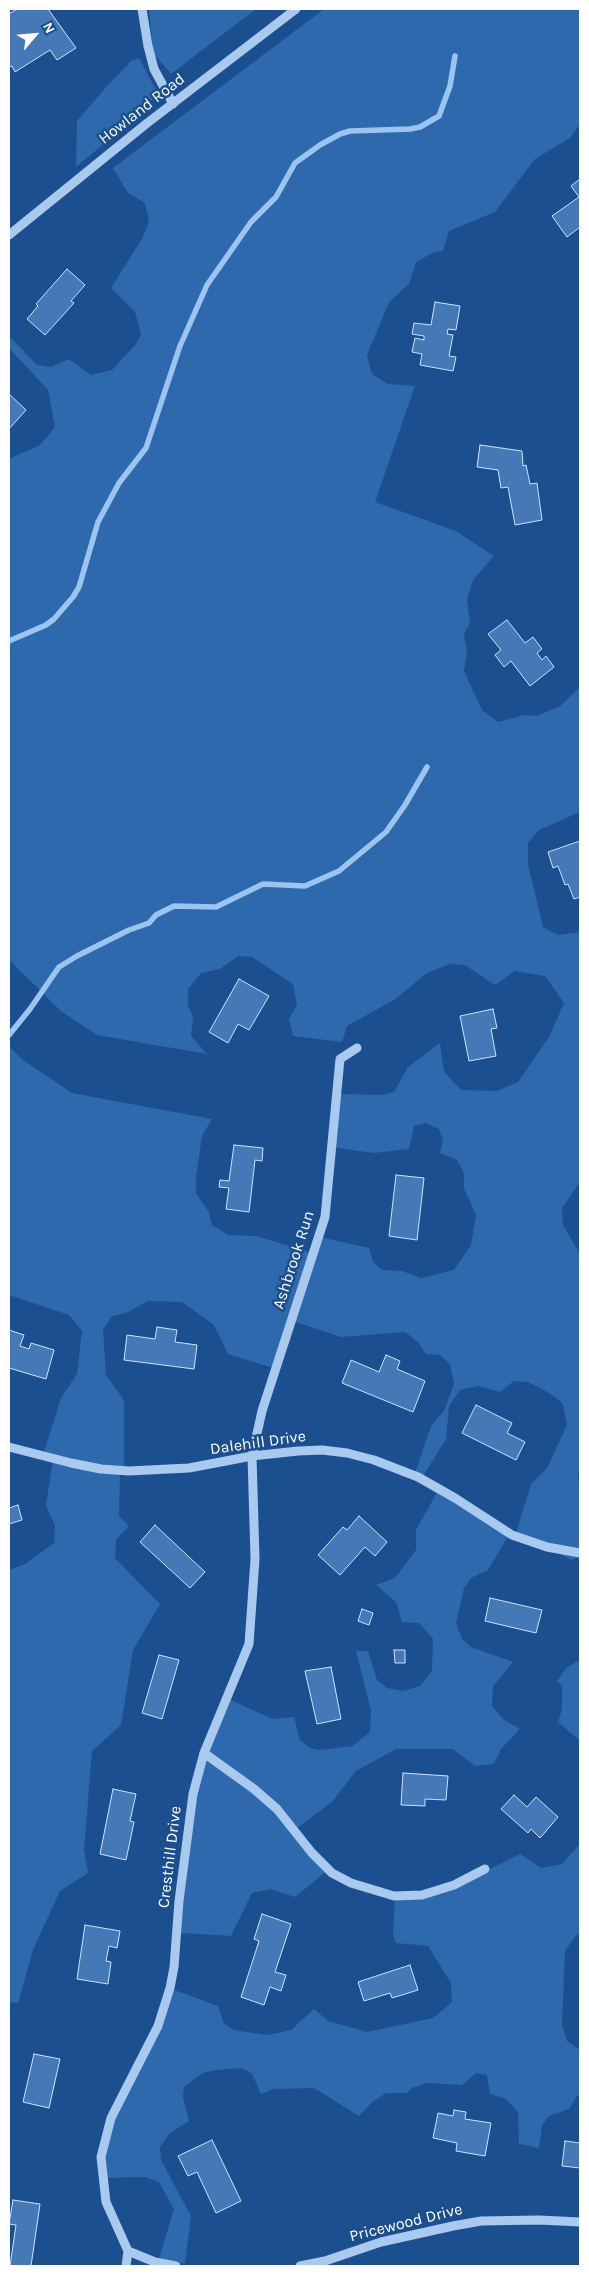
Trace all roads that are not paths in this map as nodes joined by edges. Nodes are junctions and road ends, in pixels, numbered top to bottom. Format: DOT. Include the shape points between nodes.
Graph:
graph roads {
  1 [pos="142,9"];
  2 [pos="296,9"];
  3 [pos="173,104"];
  4 [pos="9,235"];
  5 [pos="357,1048"];
  6 [pos="9,1446"];
  7 [pos="252,1456"];
  8 [pos="580,1553"];
  9 [pos="204,1752"];
  10 [pos="485,1869"];
  11 [pos="580,2222"];
  12 [pos="128,2251"];
  13 [pos="126,2266"];
  14 [pos="176,2266"];
  15 [pos="300,2266"];
  1 -- 3 [label="street" via="154,69"];
  2 -- 3 [label="street, Howland Road"];
  3 -- 4 [label="street, Howland Road"];
  5 -- 7 [label="street, Ashbrook Run" via="340,1059 325,1217 262,1411"];
  6 -- 7 [label="street, Dalehill Drive" via="71,1463 129,1471 189,1468"];
  7 -- 8 [label="street, Dalehill Drive" via="322,1450 374,1460 418,1477 512,1536 547,1548"];
  7 -- 9 [label="street, Cresthill Drive" via="255,1559 249,1644"];
  9 -- 10 [label="street" via="277,1809 312,1853 332,1873 351,1884 394,1896 422,1895 454,1885"];
  9 -- 12 [label="street, Cresthill Drive" via="190,1814 170,1988 158,2026 111,2118 101,2157 106,2202"];
  11 -- 15 [label="street, Pricewood Drive" via="481,2221 381,2242"];
  12 -- 13 [label="street"];
  12 -- 14 [label="street"];
}
